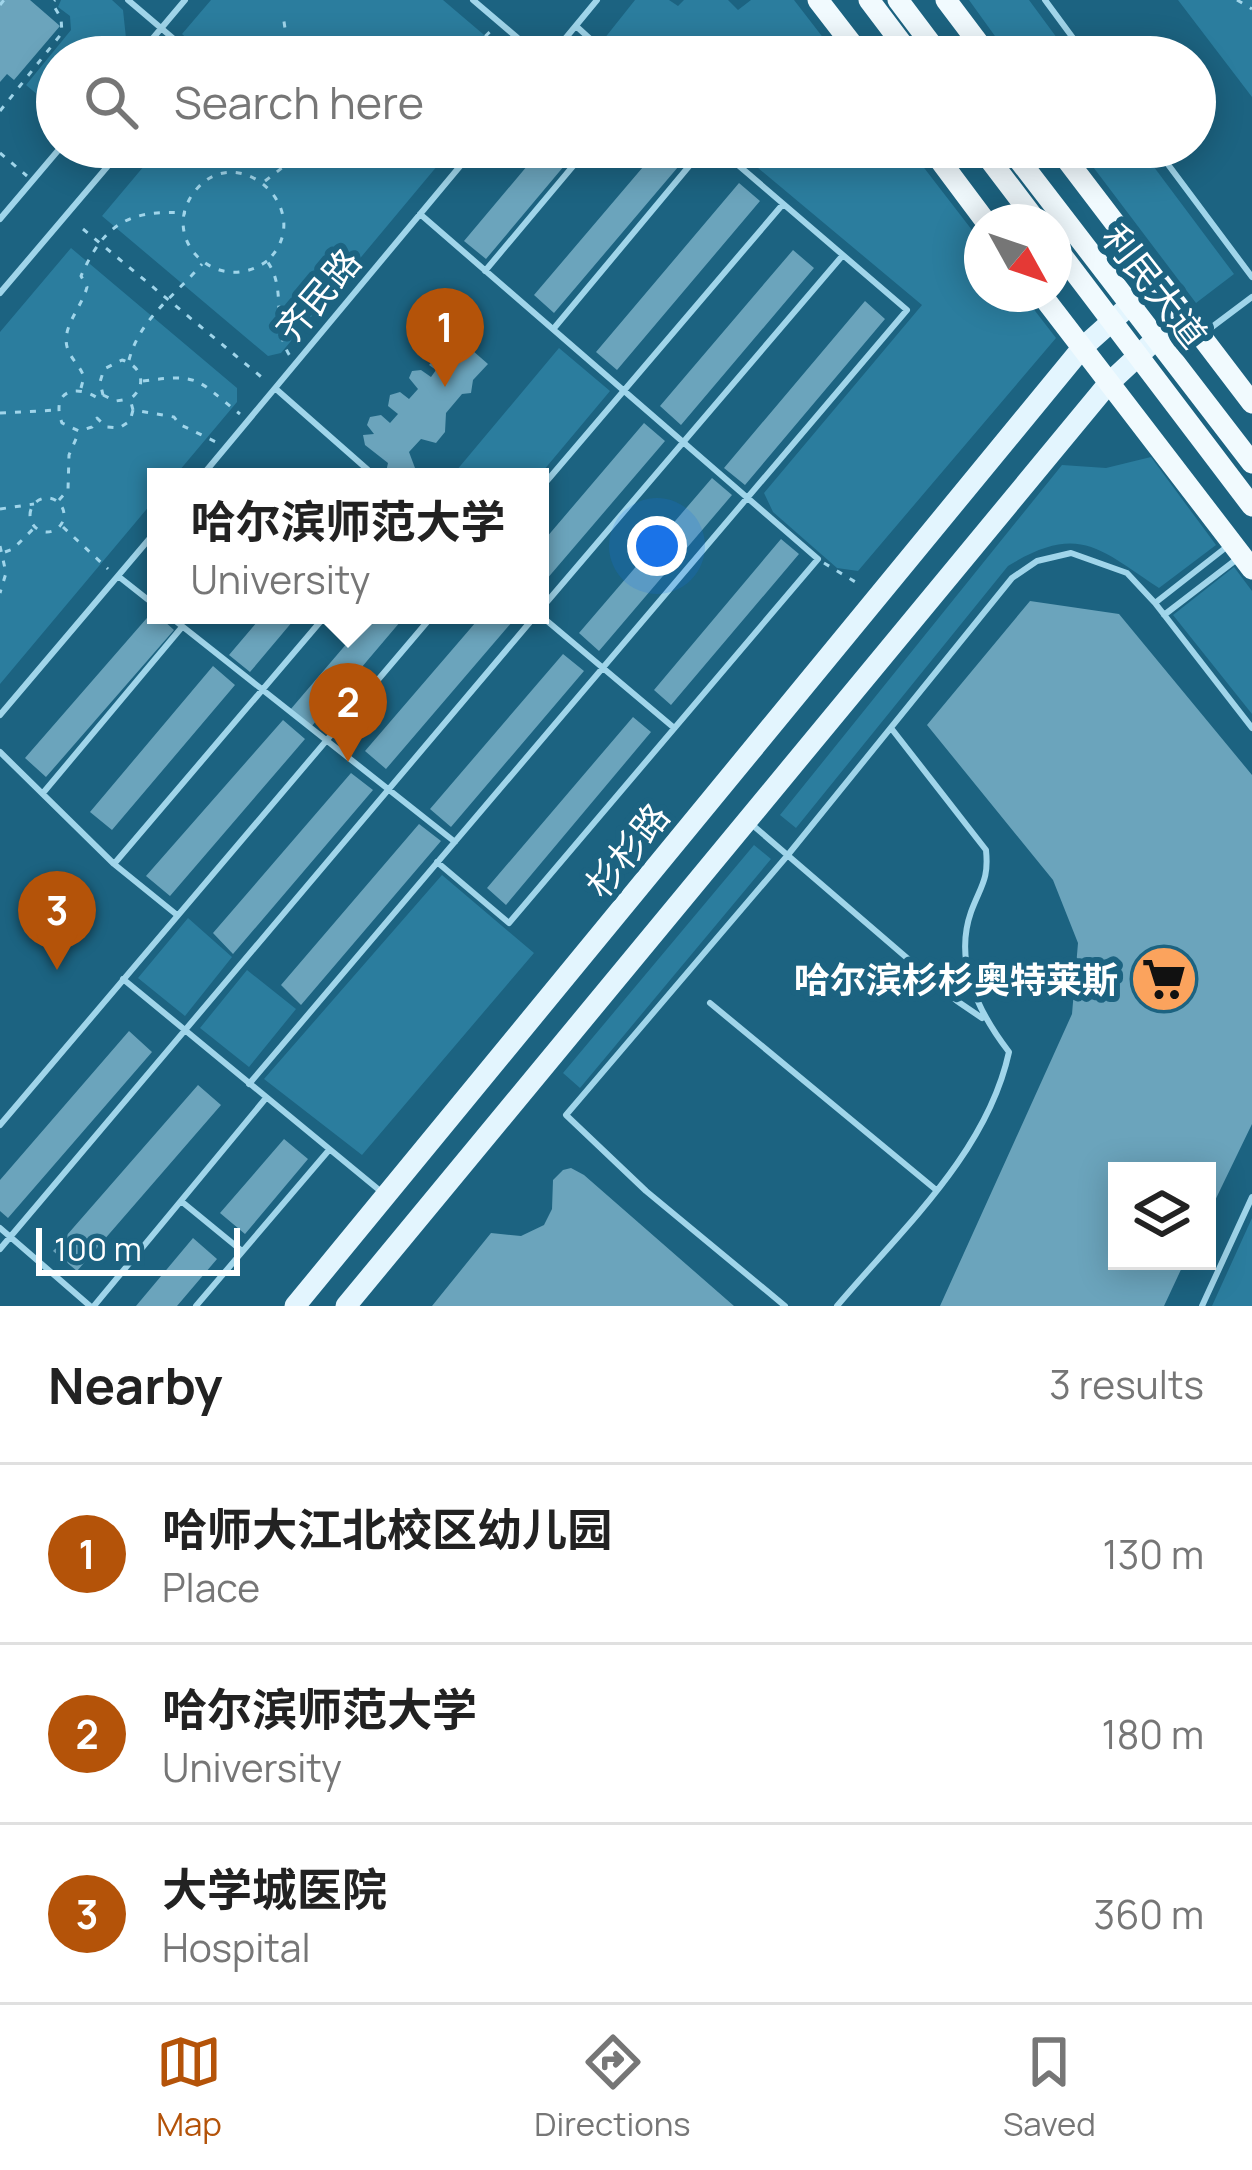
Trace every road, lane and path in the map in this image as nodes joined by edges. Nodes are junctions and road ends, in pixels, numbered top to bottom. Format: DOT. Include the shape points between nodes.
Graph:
graph roads {
  1 [pos="55,0"];
  2 [pos="128,0"];
  3 [pos="185,0"];
  4 [pos="473,0"];
  5 [pos="597,0"];
  6 [pos="818,0"];
  7 [pos="869,0"];
  8 [pos="898,0"];
  9 [pos="946,0"];
  10 [pos="1045,0"];
  11 [pos="1237,0"];
  12 [pos="1252,9"];
  13 [pos="283,15"];
  14 [pos="499,22"];
  15 [pos="575,26"];
  16 [pos="161,28"];
  17 [pos="60,36"];
  18 [pos="154,36"];
  19 [pos="170,36"];
  20 [pos="286,36"];
  21 [pos="485,36"];
  22 [pos="515,36"];
  23 [pos="567,36"];
  24 [pos="586,36"];
  25 [pos="846,36"];
  26 [pos="896,36"];
  27 [pos="925,36"];
  28 [pos="973,36"];
  29 [pos="1072,36"];
  30 [pos="36,66"];
  31 [pos="0,111"];
  32 [pos="0,153"];
  33 [pos="44,168"];
  34 [pos="106,168"];
  35 [pos="282,168"];
  36 [pos="458,168"];
  37 [pos="572,168"];
  38 [pos="688,168"];
  39 [pos="741,168"];
  40 [pos="946,168"];
  41 [pos="996,168"];
  42 [pos="1023,168"];
  43 [pos="1073,168"];
  44 [pos="1171,168"];
  45 [pos="33,181"];
  46 [pos="264,183"];
  47 [pos="783,204"];
  48 [pos="973,204"];
  49 [pos="1023,204"];
  50 [pos="186,212"];
  51 [pos="420,214"];
  52 [pos="0,219"];
  53 [pos="83,229"];
  54 [pos="98,242"];
  55 [pos="843,255"];
  56 [pos="267,260"];
  57 [pos="203,262"];
  58 [pos="1072,264"];
  59 [pos="485,271"];
  60 [pos="1252,277"];
  61 [pos="1158,280"];
  62 [pos="0,292"];
  63 [pos="1252,297"];
  64 [pos="166,299"];
  65 [pos="1055,312"];
  66 [pos="1184,313"];
  67 [pos="1121,315"];
  68 [pos="555,327"];
  69 [pos="1201,335"];
  70 [pos="1082,348"];
  71 [pos="1147,348"];
  72 [pos="129,362"];
  73 [pos="296,364"];
  74 [pos="141,381"];
  75 [pos="1108,384"];
  76 [pos="625,388"];
  77 [pos="81,389"];
  78 [pos="276,389"];
  79 [pos="130,399"];
  80 [pos="1252,403"];
  81 [pos="98,406"];
  82 [pos="58,410"];
  83 [pos="133,410"];
  84 [pos="0,413"];
  85 [pos="248,421"];
  86 [pos="79,431"];
  87 [pos="684,440"];
  88 [pos="224,450"];
  89 [pos="1252,463"];
  90 [pos="209,468"];
  91 [pos="366,468"];
  92 [pos="549,477"];
  93 [pos="748,496"];
  94 [pos="58,501"];
  95 [pos="34,505"];
  96 [pos="1252,506"];
  97 [pos="0,508"];
  98 [pos="61,526"];
  99 [pos="34,527"];
  100 [pos="147,542"];
  101 [pos="0,546"];
  102 [pos="3,553"];
  103 [pos="1242,556"];
  104 [pos="818,559"];
  105 [pos="118,576"];
  106 [pos="0,593"];
  107 [pos="879,595"];
  108 [pos="147,599"];
  109 [pos="549,601"];
  110 [pos="1155,603"];
  111 [pos="1164,615"];
  112 [pos="549,622"];
  113 [pos="178,624"];
  114 [pos="318,624"];
  115 [pos="425,624"];
  116 [pos="530,624"];
  117 [pos="182,627"];
  118 [pos="602,668"];
  119 [pos="262,690"];
  120 [pos="0,715"];
  121 [pos="674,728"];
  122 [pos="891,728"];
  123 [pos="1252,728"];
  124 [pos="326,740"];
  125 [pos="0,752"];
  126 [pos="388,790"];
  127 [pos="43,793"];
  128 [pos="745,818"];
  129 [pos="454,842"];
  130 [pos="788,856"];
  131 [pos="437,862"];
  132 [pos="114,863"];
  133 [pos="177,915"];
  134 [pos="123,980"];
  135 [pos="710,1003"];
  136 [pos="985,1020"];
  137 [pos="184,1031"];
  138 [pos="249,1084"];
  139 [pos="266,1098"];
  140 [pos="0,1124"];
  141 [pos="329,1150"];
  142 [pos="935,1189"];
  143 [pos="386,1195"];
  144 [pos="1252,1197"];
  145 [pos="181,1202"];
  146 [pos="0,1228"];
  147 [pos="10,1237"];
  148 [pos="0,1249"];
  149 [pos="242,1251"];
  150 [pos="92,1306"];
  151 [pos="196,1306"];
  152 [pos="295,1306"];
  153 [pos="346,1306"];
  154 [pos="785,1306"];
  155 [pos="837,1306"];
  156 [pos="1202,1306"];
  1 -- 17 [label="path"];
  2 -- 16 [label="lane"];
  3 -- 16 [label="lane"];
  4 -- 14 [label="lane"];
  5 -- 15 [label="lane"];
  6 -- 25 [label="highway"];
  7 -- 26 [label="highway"];
  8 -- 27 [label="highway"];
  9 -- 28 [label="highway"];
  10 -- 29 [label="lane"];
  11 -- 12 [label="path"];
  13 -- 20 [label="path"];
  14 -- 21 [label="path"];
  14 -- 22 [label="lane"];
  15 -- 23 [label="lane"];
  15 -- 24 [label="lane"];
  16 -- 18 [label="lane"];
  16 -- 19 [label="lane"];
  30 -- 31 [label="path"];
  32 -- 45 [label="path"];
  33 -- 45 [label="lane"];
  34 -- 62 [label="lane"];
  35 -- 46 [label="path"];
  36 -- 51 [label="lane, 齐民路"];
  37 -- 59 [label="lane"];
  38 -- 68 [label="lane"];
  39 -- 47 [label="lane"];
  40 -- 48 [label="highway"];
  41 -- 49 [label="highway"];
  42 -- 67 [label="highway, 利民大道"];
  43 -- 61 [label="highway"];
  44 -- 60 [label="lane"];
  45 -- 52 [label="lane"];
  46 -- 50 [label="path" via="242,173 208,179"];
  46 -- 56 [label="path" via="285,221"];
  47 -- 55 [label="lane"];
  47 -- 76 [label="lane"];
  50 -- 54 [label="path" via="134,216"];
  50 -- 57 [label="path" via="185,236"];
  51 -- 59 [label="lane"];
  51 -- 73 [label="lane, 齐民路"];
  53 -- 54 [label="path"];
  54 -- 64 [label="path"];
  54 -- 77 [label="path" via="65,334 84,377"];
  55 -- 87 [label="lane"];
  55 -- 93 [label="lane" via="907,310"];
  56 -- 57 [label="path" via="232,273"];
  56 -- 73 [label="path" via="280,291 279,330"];
  57 -- 64 [label="path"];
  58 -- 67 [label="highway, 利民大道"];
  59 -- 68 [label="lane"];
  61 -- 66 [label="highway"];
  61 -- 67 [label="main road, 杉杉路"];
  63 -- 69 [label="lane"];
  64 -- 72 [label="path"];
  64 -- 78 [label="path"];
  65 -- 70 [label="highway"];
  66 -- 69 [label="highway"];
  66 -- 71 [label="main road, 杉杉路"];
  67 -- 70 [label="main road, 杉杉路"];
  67 -- 71 [label="highway, 利民大道"];
  68 -- 76 [label="lane"];
  69 -- 80 [label="highway"];
  70 -- 75 [label="highway"];
  70 -- 107 [label="main road, 杉杉路"];
  71 -- 75 [label="main road, 杉杉路"];
  71 -- 89 [label="highway, 利民大道"];
  71 -- 96 [label="highway, 利民大道"];
  72 -- 74 [label="path"];
  72 -- 81 [label="path" via="104,369"];
  73 -- 78 [label="lane, 齐民路"];
  74 -- 79 [label="path"];
  74 -- 85 [label="path" via="189,377"];
  75 -- 103 [label="highway"];
  75 -- 128 [label="main road, 杉杉路"];
  76 -- 87 [label="lane"];
  76 -- 92 [label="lane"];
  77 -- 81 [label="path"];
  77 -- 82 [label="path" via="67,393"];
  78 -- 85 [label="lane, 齐民路"];
  78 -- 91 [label="lane"];
  79 -- 81 [label="path"];
  79 -- 83 [label="path"];
  81 -- 83 [label="path" via="106,427 119,428"];
  81 -- 86 [label="path" via="92,427"];
  82 -- 84 [label="path"];
  82 -- 86 [label="path" via="67,428"];
  83 -- 88 [label="path" via="174,417"];
  85 -- 88 [label="lane, 齐民路"];
  86 -- 94 [label="path" via="68,490"];
  87 -- 93 [label="lane"];
  87 -- 109 [label="lane"];
  88 -- 90 [label="lane, 齐民路"];
  93 -- 104 [label="lane"];
  93 -- 118 [label="lane"];
  94 -- 95 [label="path"];
  94 -- 98 [label="path"];
  95 -- 97 [label="path"];
  95 -- 99 [label="path"];
  98 -- 99 [label="path" via="45,533"];
  98 -- 105 [label="path"];
  99 -- 102 [label="path"];
  100 -- 105 [label="lane"];
  101 -- 102 [label="path"];
  102 -- 106 [label="path"];
  103 -- 110 [label="lane"];
  103 -- 111 [label="lane"];
  104 -- 107 [label="path"];
  104 -- 121 [label="lane"];
  105 -- 108 [label="lane"];
  105 -- 120 [label="lane"];
  107 -- 143 [label="main road, 杉杉路"];
  110 -- 111 [label="lane"];
  110 -- 122 [label="lane" via="1126,573 1071,553 1037,561 1012,578"];
  111 -- 123 [label="lane"];
  112 -- 118 [label="lane"];
  113 -- 117 [label="lane"];
  114 -- 119 [label="lane"];
  115 -- 124 [label="lane"];
  116 -- 126 [label="lane"];
  117 -- 119 [label="lane"];
  117 -- 127 [label="lane"];
  118 -- 121 [label="lane"];
  118 -- 129 [label="lane"];
  119 -- 124 [label="lane"];
  119 -- 132 [label="lane"];
  121 -- 131 [label="lane" via="509,923"];
  122 -- 130 [label="lane"];
  122 -- 136 [label="lane" via="986,850 989,875 966,936 972,992"];
  124 -- 126 [label="lane"];
  124 -- 133 [label="lane"];
  125 -- 127 [label="lane"];
  126 -- 129 [label="lane"];
  126 -- 137 [label="lane"];
  127 -- 132 [label="lane"];
  128 -- 130 [label="lane"];
  128 -- 153 [label="main road, 杉杉路"];
  129 -- 131 [label="lane"];
  130 -- 136 [label="lane"];
  130 -- 154 [label="lane" via="566,1115"];
  131 -- 138 [label="lane"];
  132 -- 133 [label="lane"];
  133 -- 134 [label="lane"];
  134 -- 137 [label="lane"];
  134 -- 140 [label="lane"];
  135 -- 142 [label="lane"];
  136 -- 142 [label="lane" via="1010,1052 1002,1084 972,1146"];
  137 -- 138 [label="lane"];
  137 -- 147 [label="lane"];
  138 -- 139 [label="lane"];
  139 -- 141 [label="lane"];
  139 -- 145 [label="lane"];
  141 -- 143 [label="lane"];
  141 -- 149 [label="lane"];
  142 -- 155 [label="lane"];
  143 -- 152 [label="main road, 杉杉路"];
  144 -- 156 [label="lane"];
  145 -- 149 [label="lane"];
  145 -- 150 [label="lane"];
  146 -- 147 [label="lane"];
  147 -- 148 [label="lane"];
  147 -- 150 [label="lane"];
  149 -- 151 [label="lane"];
}
